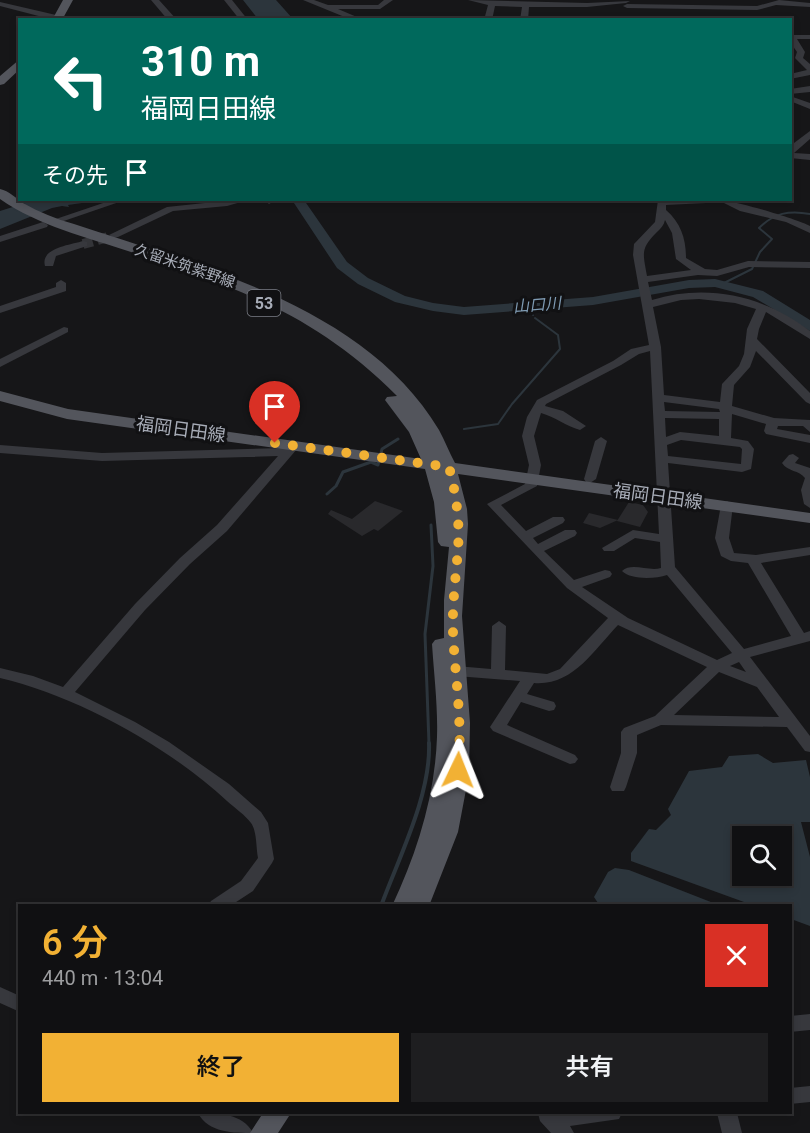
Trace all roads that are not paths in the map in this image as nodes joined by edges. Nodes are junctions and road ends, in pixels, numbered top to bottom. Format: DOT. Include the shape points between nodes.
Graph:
graph roads {
  1 [pos="68,0"];
  2 [pos="76,0"];
  3 [pos="155,0"];
  4 [pos="228,0"];
  5 [pos="307,0"];
  6 [pos="389,0"];
  7 [pos="472,0"];
  8 [pos="788,0"];
  9 [pos="698,3"];
  10 [pos="362,4"];
  11 [pos="492,4"];
  12 [pos="526,4"];
  13 [pos="733,4"];
  14 [pos="779,4"];
  15 [pos="627,5"];
  16 [pos="808,5"];
  17 [pos="664,6"];
  18 [pos="770,6"];
  19 [pos="3,7"];
  20 [pos="323,7"];
  21 [pos="810,14"];
  22 [pos="349,16"];
  23 [pos="57,18"];
  24 [pos="62,18"];
  25 [pos="63,18"];
  26 [pos="171,18"];
  27 [pos="242,18"];
  28 [pos="344,18"];
  29 [pos="354,18"];
  30 [pos="488,18"];
  31 [pos="524,18"];
  32 [pos="702,18"];
  33 [pos="792,37"];
  34 [pos="810,37"];
  35 [pos="792,38"];
  36 [pos="18,64"];
  37 [pos="810,70"];
  38 [pos="18,73"];
  39 [pos="792,76"];
  40 [pos="0,82"];
  41 [pos="810,89"];
  42 [pos="0,90"];
  43 [pos="792,92"];
  44 [pos="792,99"];
  45 [pos="810,106"];
  46 [pos="810,134"];
  47 [pos="796,157"];
  48 [pos="0,193"];
  49 [pos="13,201"];
  50 [pos="117,201"];
  51 [pos="239,201"];
  52 [pos="697,201"];
  53 [pos="725,201"];
  54 [pos="662,205"];
  55 [pos="46,222"];
  56 [pos="810,229"];
  57 [pos="114,235"];
  58 [pos="0,239"];
  59 [pos="83,244"];
  60 [pos="50,264"];
  61 [pos="810,265"];
  62 [pos="702,272"];
  63 [pos="643,281"];
  64 [pos="61,284"];
  65 [pos="648,304"];
  66 [pos="762,308"];
  67 [pos="0,310"];
  68 [pos="64,330"];
  69 [pos="810,336"];
  70 [pos="751,339"];
  71 [pos="655,347"];
  72 [pos="0,364"];
  73 [pos="0,396"];
  74 [pos="658,398"];
  75 [pos="810,400"];
  76 [pos="537,408"];
  77 [pos="724,410"];
  78 [pos="659,414"];
  79 [pos="773,422"];
  80 [pos="580,426"];
  81 [pos="810,428"];
  82 [pos="810,439"];
  83 [pos="725,440"];
  84 [pos="600,441"];
  85 [pos="660,443"];
  86 [pos="0,448"];
  87 [pos="290,449"];
  88 [pos="793,458"];
  89 [pos="662,459"];
  90 [pos="444,464"];
  91 [pos="534,474"];
  92 [pos="810,476"];
  93 [pos="590,479"];
  94 [pos="810,480"];
  95 [pos="664,493"];
  96 [pos="810,504"];
  97 [pos="727,505"];
  98 [pos="810,511"];
  99 [pos="810,518"];
  100 [pos="558,520"];
  101 [pos="570,533"];
  102 [pos="525,537"];
  103 [pos="666,539"];
  104 [pos="609,548"];
  105 [pos="537,549"];
  106 [pos="810,551"];
  107 [pos="751,558"];
  108 [pos="670,570"];
  109 [pos="629,571"];
  110 [pos="605,574"];
  111 [pos="573,585"];
  112 [pos="616,618"];
  113 [pos="499,626"];
  114 [pos="805,638"];
  115 [pos="741,655"];
  116 [pos="717,666"];
  117 [pos="456,671"];
  118 [pos="0,674"];
  119 [pos="498,675"];
  120 [pos="530,677"];
  121 [pos="763,684"];
  122 [pos="65,694"];
  123 [pos="518,696"];
  124 [pos="549,706"];
  125 [pos="660,720"];
  126 [pos="793,722"];
  127 [pos="810,747"];
  128 [pos="570,759"];
  129 [pos="618,787"];
  130 [pos="220,904"];
  131 [pos="403,904"];
  132 [pos="419,904"];
  133 [pos="0,994"];
  134 [pos="18,1004"];
  135 [pos="810,1022"];
  136 [pos="792,1024"];
  137 [pos="810,1095"];
  138 [pos="792,1096"];
  139 [pos="210,1114"];
  140 [pos="276,1114"];
  141 [pos="605,1114"];
  142 [pos="726,1114"];
  143 [pos="553,1122"];
  144 [pos="243,1133"];
  145 [pos="263,1133"];
  146 [pos="732,1133"];
  1 -- 24 [label="main road"];
  2 -- 25 [label="main road"];
  3 -- 26 [label="street"];
  4 -- 27 [label="street"];
  5 -- 20 [label="street"];
  6 -- 10 [label="street" via="380,7"];
  7 -- 11 [label="street"];
  8 -- 14 [label="street"];
  9 -- 13 [label="street"];
  9 -- 17 [label="street"];
  9 -- 32 [label="street"];
  10 -- 20 [label="street"];
  10 -- 22 [label="street" via="359,12"];
  11 -- 12 [label="street"];
  11 -- 30 [label="street"];
  12 -- 15 [label="street" via="558,9"];
  12 -- 31 [label="street"];
  13 -- 18 [label="street"];
  14 -- 16 [label="street"];
  14 -- 18 [label="street"];
  15 -- 17 [label="street"];
  16 -- 21 [label="street"];
  19 -- 23 [label="street"];
  20 -- 22 [label="street"];
  22 -- 28 [label="street"];
  22 -- 29 [label="street"];
  33 -- 34 [label="street"];
  35 -- 37 [label="street" via="801,52 799,58"];
  36 -- 40 [label="main road"];
  37 -- 39 [label="street"];
  38 -- 42 [label="main road"];
  41 -- 43 [label="street"];
  44 -- 45 [label="street"];
  46 -- 47 [label="street"];
  48 -- 49 [label="main road, 久留米筑紫野線 / 53"];
  49 -- 55 [label="main road, 久留米筑紫野線 / 53"];
  50 -- 55 [label="street"];
  51 -- 57 [label="street" via="164,210"];
  52 -- 54 [label="street"];
  53 -- 56 [label="street"];
  54 -- 62 [label="street" via="680,236 681,259"];
  54 -- 63 [label="street" via="660,223 639,244"];
  55 -- 58 [label="street"];
  55 -- 90 [label="main road, 久留米筑紫野線 / 53" via="223,284 299,322 351,358 386,392"];
  59 -- 60 [label="street" via="52,254"];
  61 -- 62 [label="street" via="748,264 717,273"];
  62 -- 63 [label="street"];
  63 -- 65 [label="street"];
  64 -- 67 [label="street" via="62,289"];
  65 -- 66 [label="street" via="695,294"];
  65 -- 71 [label="street"];
  66 -- 69 [label="street" via="786,318"];
  66 -- 70 [label="street"];
  68 -- 72 [label="street"];
  70 -- 75 [label="street"];
  70 -- 77 [label="street" via="744,367 728,384"];
  71 -- 74 [label="street"];
  71 -- 76 [label="street" via="635,351 541,402"];
  73 -- 87 [label="main road, 福岡日田線" via="67,414"];
  74 -- 77 [label="street"];
  74 -- 78 [label="street"];
  76 -- 80 [label="street"];
  76 -- 91 [label="street" via="528,435"];
  77 -- 78 [label="street"];
  77 -- 79 [label="street"];
  77 -- 83 [label="street"];
  78 -- 85 [label="street"];
  79 -- 81 [label="street" via="806,423"];
  79 -- 82 [label="street" via="770,431"];
  83 -- 85 [label="street" via="680,436"];
  83 -- 89 [label="street" via="744,444 748,449 747,466"];
  84 -- 93 [label="street"];
  85 -- 89 [label="street"];
  86 -- 87 [label="street" via="111,457"];
  87 -- 90 [label="main road, 福岡日田線"];
  87 -- 122 [label="street" via="222,528 140,607"];
  88 -- 92 [label="street" via="788,464"];
  89 -- 95 [label="street"];
  90 -- 91 [label="main road, 福岡日田線"];
  90 -- 117 [label="main road" via="458,509 453,630"];
  90 -- 131 [label="main road" via="448,550 442,640 445,769 427,849"];
  91 -- 93 [label="main road, 福岡日田線"];
  91 -- 95 [label="main road, 福岡日田線"];
  91 -- 102 [label="street" via="531,486 493,504"];
  93 -- 95 [label="main road, 福岡日田線"];
  94 -- 96 [label="street"];
  95 -- 97 [label="main road, 福岡日田線"];
  95 -- 98 [label="main road, 福岡日田線"];
  95 -- 103 [label="street"];
  97 -- 99 [label="main road, 福岡日田線"];
  97 -- 107 [label="street" via="722,538 728,556"];
  100 -- 102 [label="street"];
  101 -- 105 [label="street"];
  102 -- 105 [label="street"];
  103 -- 104 [label="street" via="633,534"];
  103 -- 108 [label="street"];
  105 -- 111 [label="street"];
  106 -- 107 [label="street"];
  107 -- 114 [label="street"];
  108 -- 109 [label="street" via="657,574"];
  108 -- 115 [label="street"];
  110 -- 111 [label="street"];
  111 -- 112 [label="street"];
  112 -- 116 [label="street"];
  112 -- 120 [label="street" via="565,672 548,679"];
  113 -- 119 [label="street"];
  114 -- 115 [label="street"];
  115 -- 116 [label="street"];
  115 -- 121 [label="street"];
  116 -- 121 [label="street"];
  116 -- 125 [label="street"];
  117 -- 119 [label="street"];
  117 -- 132 [label="main road" via="460,753 457,786 438,864"];
  118 -- 122 [label="street"];
  119 -- 120 [label="street"];
  120 -- 123 [label="street"];
  121 -- 126 [label="street"];
  122 -- 130 [label="street" via="194,765 231,793 262,825 266,859 247,886"];
  123 -- 124 [label="street"];
  123 -- 128 [label="street" via="498,728"];
  125 -- 126 [label="street"];
  125 -- 129 [label="street" via="629,732 628,753"];
  126 -- 127 [label="street"];
  133 -- 134 [label="street"];
  135 -- 136 [label="street"];
  137 -- 138 [label="street"];
  139 -- 144 [label="street"];
  140 -- 145 [label="main road"];
  141 -- 143 [label="street"];
  142 -- 146 [label="street"];
}
